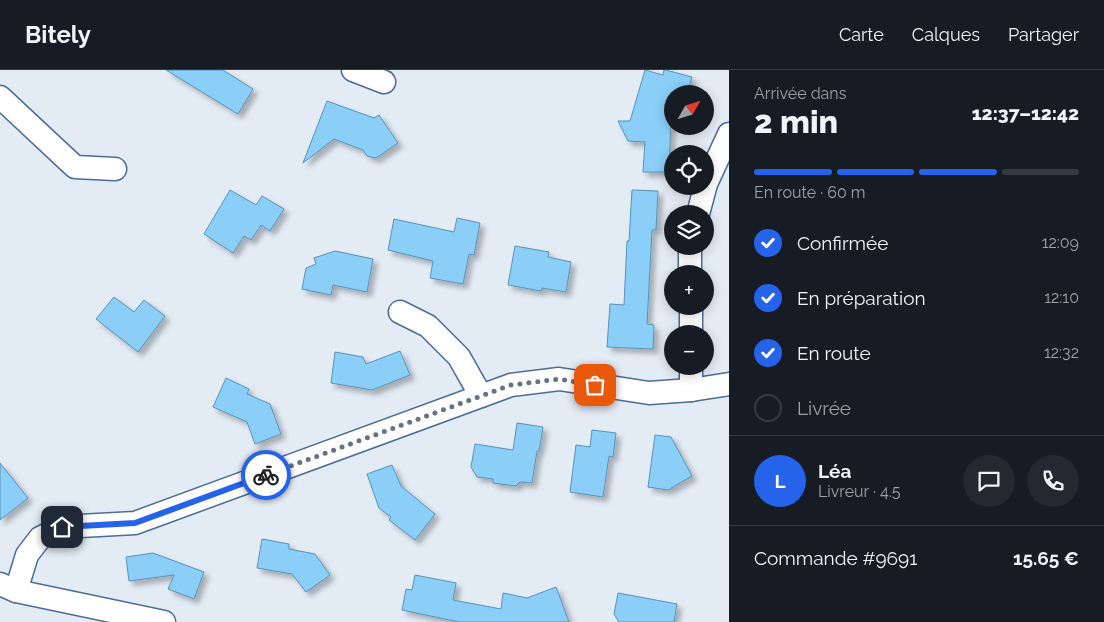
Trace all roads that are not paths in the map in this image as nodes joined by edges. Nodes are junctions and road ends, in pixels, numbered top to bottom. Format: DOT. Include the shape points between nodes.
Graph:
graph roads {
  1 [pos="353,70"];
  2 [pos="384,82"];
  3 [pos="0,97"];
  4 [pos="729,134"];
  5 [pos="115,169"];
  6 [pos="700,205"];
  7 [pos="400,312"];
  8 [pos="691,375"];
  9 [pos="729,384"];
  10 [pos="691,390"];
  11 [pos="481,396"];
  12 [pos="8,587"];
  13 [pos="164,622"];
  1 -- 2 [label="street"];
  3 -- 5 [label="street" via="75,167"];
  4 -- 6 [label="street" via="706,184"];
  7 -- 11 [label="street" via="428,326 459,357"];
  8 -- 10 [label="street"];
  9 -- 10 [label="street"];
  10 -- 11 [label="street" via="649,393 559,379 511,385"];
  11 -- 12 [label="street" via="135,523 62,527 40,538"];
  12 -- 13 [label="street"];
}
